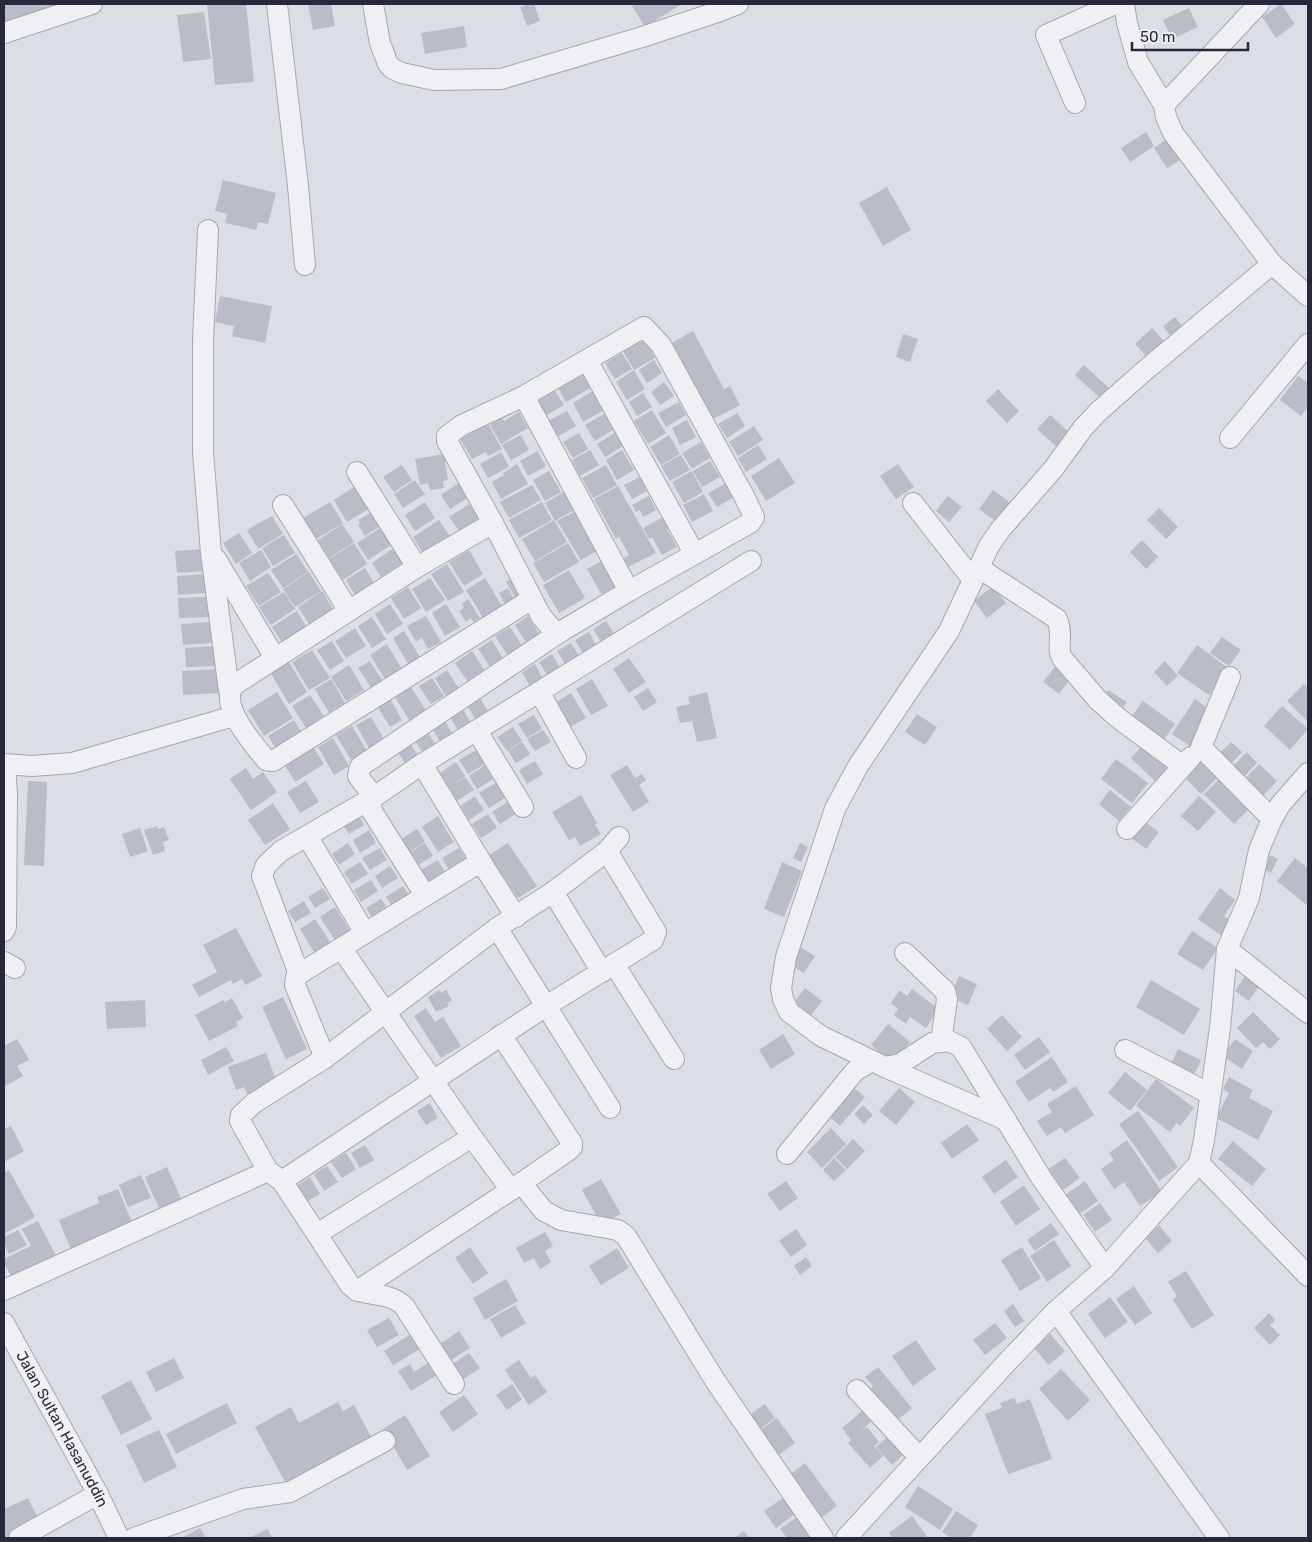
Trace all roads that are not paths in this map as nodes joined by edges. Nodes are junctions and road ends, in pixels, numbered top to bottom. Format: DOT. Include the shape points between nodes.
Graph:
graph roads {
  1 [pos="92,4"];
  2 [pos="277,4"];
  3 [pos="373,4"];
  4 [pos="738,4"];
  5 [pos="1115,4"];
  6 [pos="1124,4"];
  7 [pos="1247,8"];
  8 [pos="4,34"];
  9 [pos="1075,103"];
  10 [pos="1164,105"];
  11 [pos="208,230"];
  12 [pos="1272,264"];
  13 [pos="304,265"];
  14 [pos="1308,296"];
  15 [pos="1308,344"];
  16 [pos="587,360"];
  17 [pos="524,396"];
  18 [pos="1230,438"];
  19 [pos="357,472"];
  20 [pos="913,503"];
  21 [pos="283,505"];
  22 [pos="493,523"];
  23 [pos="212,553"];
  24 [pos="694,553"];
  25 [pos="751,561"];
  26 [pos="418,566"];
  27 [pos="976,574"];
  28 [pos="629,591"];
  29 [pos="532,599"];
  30 [pos="349,611"];
  31 [pos="560,632"];
  32 [pos="275,658"];
  33 [pos="1230,677"];
  34 [pos="229,691"];
  35 [pos="540,693"];
  36 [pos="234,716"];
  37 [pos="477,731"];
  38 [pos="1201,746"];
  39 [pos="576,758"];
  40 [pos="4,764"];
  41 [pos="422,764"];
  42 [pos="1182,766"];
  43 [pos="1308,773"];
  44 [pos="5,795"];
  45 [pos="374,797"];
  46 [pos="523,807"];
  47 [pos="1272,819"];
  48 [pos="1127,829"];
  49 [pos="307,836"];
  50 [pos="5,859"];
  51 [pos="483,866"];
  52 [pos="553,892"];
  53 [pos="425,895"];
  54 [pos="516,916"];
  55 [pos="497,928"];
  56 [pos="4,930"];
  57 [pos="365,933"];
  58 [pos="341,948"];
  59 [pos="1227,949"];
  60 [pos="905,953"];
  61 [pos="608,968"];
  62 [pos="299,974"];
  63 [pos="546,1006"];
  64 [pos="384,1012"];
  65 [pos="1308,1013"];
  66 [pos="501,1035"];
  67 [pos="941,1042"];
  68 [pos="1125,1050"];
  69 [pos="325,1058"];
  70 [pos="674,1059"];
  71 [pos="878,1064"];
  72 [pos="432,1080"];
  73 [pos="1210,1094"];
  74 [pos="610,1108"];
  75 [pos="1006,1120"];
  76 [pos="472,1137"];
  77 [pos="788,1154"];
  78 [pos="1199,1163"];
  79 [pos="275,1176"];
  80 [pos="516,1186"];
  81 [pos="317,1234"];
  82 [pos="1105,1268"];
  83 [pos="1308,1276"];
  84 [pos="4,1290"];
  85 [pos="360,1290"];
  86 [pos="1056,1311"];
  87 [pos="4,1323"];
  88 [pos="454,1384"];
  89 [pos="857,1390"];
  90 [pos="385,1441"];
  91 [pos="919,1457"];
  92 [pos="98,1494"];
  93 [pos="857,1534"];
  94 [pos="19,1538"];
  95 [pos="119,1538"];
  96 [pos="134,1538"];
  97 [pos="823,1538"];
  98 [pos="1219,1538"];
  1 -- 8 [label="street"];
  2 -- 13 [label="street"];
  3 -- 4 [label="street" via="380,43 388,64 402,73 434,80 501,79"];
  5 -- 9 [label="street" via="1046,36"];
  6 -- 10 [label="street" via="1138,62"];
  7 -- 10 [label="street"];
  10 -- 12 [label="street" via="1173,133"];
  11 -- 23 [label="street" via="203,452"];
  12 -- 14 [label="street"];
  12 -- 27 [label="street" via="1098,412 1000,530"];
  15 -- 18 [label="street"];
  16 -- 17 [label="street"];
  16 -- 24 [label="street"];
  16 -- 24 [label="street" via="644,327 661,345 754,517 746,525"];
  17 -- 22 [label="street" via="462,424 448,436 449,447"];
  17 -- 28 [label="street"];
  19 -- 26 [label="street"];
  20 -- 27 [label="street"];
  21 -- 30 [label="street"];
  22 -- 26 [label="street"];
  22 -- 29 [label="street"];
  23 -- 32 [label="street"];
  23 -- 34 [label="street"];
  24 -- 28 [label="street"];
  25 -- 35 [label="street"];
  26 -- 30 [label="street"];
  27 -- 42 [label="street" via="1057,619 1061,629 1059,650 1062,658 1098,700"];
  27 -- 71 [label="street" via="949,631 858,766 835,808 786,956 781,988 789,1012 821,1036"];
  28 -- 31 [label="street"];
  29 -- 31 [label="street" via="547,625"];
  29 -- 36 [label="street" via="273,761 266,760"];
  30 -- 32 [label="street"];
  31 -- 45 [label="street" via="360,767 358,776"];
  32 -- 34 [label="street"];
  33 -- 38 [label="street"];
  34 -- 36 [label="street"];
  35 -- 37 [label="street"];
  35 -- 39 [label="street"];
  36 -- 40 [label="street" via="72,762 32,766"];
  37 -- 41 [label="street"];
  37 -- 46 [label="street"];
  38 -- 42 [label="street"];
  38 -- 47 [label="street"];
  40 -- 44 [label="street"];
  41 -- 45 [label="street"];
  41 -- 51 [label="street"];
  42 -- 48 [label="street"];
  43 -- 47 [label="street"];
  44 -- 50 [label="street"];
  45 -- 49 [label="street"];
  45 -- 53 [label="street" via="370,805 373,812"];
  47 -- 59 [label="street" via="1259,850 1249,898"];
  49 -- 57 [label="street"];
  49 -- 62 [label="street" via="273,858 262,876"];
  50 -- 56 [label="street"];
  51 -- 53 [label="street" via="472,867"];
  51 -- 54 [label="street"];
  52 -- 54 [label="street"];
  52 -- 61 [label="street"];
  52 -- 61 [label="street" via="613,844 656,932 653,940"];
  53 -- 57 [label="street"];
  54 -- 55 [label="street"];
  55 -- 63 [label="street"];
  55 -- 64 [label="street"];
  57 -- 58 [label="street"];
  58 -- 62 [label="street"];
  58 -- 64 [label="street"];
  59 -- 65 [label="street"];
  59 -- 73 [label="street"];
  60 -- 67 [label="street" via="945,991 947,999"];
  61 -- 63 [label="street"];
  61 -- 70 [label="street"];
  62 -- 69 [label="street" via="295,985"];
  63 -- 66 [label="street"];
  63 -- 74 [label="street"];
  64 -- 69 [label="street"];
  64 -- 72 [label="street"];
  66 -- 72 [label="street"];
  66 -- 80 [label="street" via="572,1143 572,1148"];
  67 -- 71 [label="street" via="932,1043 900,1064"];
  67 -- 75 [label="street" via="949,1041 961,1047"];
  68 -- 73 [label="street"];
  69 -- 79 [label="street" via="240,1115 240,1121"];
  71 -- 75 [label="street"];
  71 -- 77 [label="street" via="855,1071"];
  72 -- 76 [label="street"];
  72 -- 79 [label="street"];
  73 -- 78 [label="street"];
  75 -- 82 [label="street" via="1042,1179"];
  76 -- 80 [label="street"];
  76 -- 81 [label="street"];
  78 -- 82 [label="street"];
  78 -- 83 [label="street"];
  79 -- 81 [label="street"];
  79 -- 84 [label="street"];
  80 -- 85 [label="street"];
  80 -- 97 [label="street" via="544,1211 561,1220 618,1230 626,1236 732,1407"];
  81 -- 85 [label="street" via="353,1289"];
  82 -- 86 [label="street"];
  85 -- 88 [label="street" via="393,1298 404,1306"];
  86 -- 91 [label="street"];
  86 -- 98 [label="street"];
  87 -- 92 [label="street, Jalan Sultan Hasanuddin"];
  89 -- 91 [label="street"];
  90 -- 96 [label="street" via="290,1492 243,1499"];
  91 -- 93 [label="street"];
  92 -- 94 [label="street"];
  92 -- 95 [label="street, Jalan Sultan Hasanuddin"];
}
